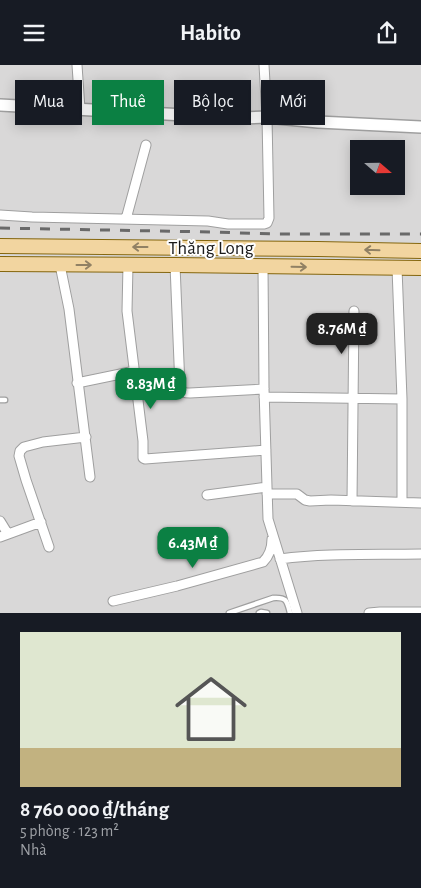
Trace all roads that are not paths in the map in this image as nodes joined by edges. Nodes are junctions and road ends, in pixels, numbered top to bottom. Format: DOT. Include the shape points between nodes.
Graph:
graph roads {
  1 [pos="77,65"];
  2 [pos="264,65"];
  3 [pos="78,80"];
  4 [pos="265,80"];
  5 [pos="0,105"];
  6 [pos="15,106"];
  7 [pos="82,109"];
  8 [pos="261,117"];
  9 [pos="325,122"];
  10 [pos="267,125"];
  11 [pos="421,127"];
  12 [pos="146,145"];
  13 [pos="0,215"];
  14 [pos="126,219"];
  15 [pos="0,246"];
  16 [pos="175,247"];
  17 [pos="421,251"];
  18 [pos="0,264"];
  19 [pos="60,265"];
  20 [pos="128,265"];
  21 [pos="175,265"];
  22 [pos="263,267"];
  23 [pos="397,268"];
  24 [pos="421,268"];
  25 [pos="354,311"];
  26 [pos="135,371"];
  27 [pos="77,383"];
  28 [pos="264,393"];
  29 [pos="354,398"];
  30 [pos="402,399"];
  31 [pos="86,437"];
  32 [pos="266,450"];
  33 [pos="90,477"];
  34 [pos="267,490"];
  35 [pos="207,495"];
  36 [pos="352,501"];
  37 [pos="402,502"];
  38 [pos="421,503"];
  39 [pos="0,521"];
  40 [pos="40,522"];
  41 [pos="272,533"];
  42 [pos="4,535"];
  43 [pos="50,547"];
  44 [pos="421,554"];
  45 [pos="280,559"];
  46 [pos="113,601"];
  47 [pos="421,612"];
  48 [pos="229,613"];
  49 [pos="259,613"];
  50 [pos="268,613"];
  51 [pos="290,613"];
  52 [pos="297,613"];
  53 [pos="369,613"];
  1 -- 3 [label="street"];
  2 -- 4 [label="street"];
  5 -- 6 [label="street"];
  7 -- 8 [label="street"];
  9 -- 11 [label="street"];
  10 -- 14 [label="street" via="269,215 264,225"];
  12 -- 14 [label="street"];
  13 -- 14 [label="street"];
  16 -- 15 [label="main road, Thăng Long, one-way"];
  17 -- 16 [label="main road, Thăng Long, one-way"];
  16 -- 21 [label="main road"];
  18 -- 19 [label="main road, Thăng Long"];
  19 -- 20 [label="main road, Thăng Long, one-way"];
  19 -- 27 [label="street"];
  20 -- 21 [label="main road, Thăng Long"];
  20 -- 26 [label="street" via="127,311"];
  21 -- 22 [label="main road, Thăng Long"];
  21 -- 28 [label="street" via="181,390 185,393"];
  22 -- 23 [label="main road, Thăng Long, one-way"];
  22 -- 28 [label="street"];
  23 -- 24 [label="main road, Thăng Long"];
  23 -- 30 [label="street"];
  25 -- 29 [label="street"];
  26 -- 27 [label="street"];
  26 -- 32 [label="street" via="145,459"];
  27 -- 31 [label="street"];
  28 -- 29 [label="street"];
  28 -- 32 [label="street"];
  29 -- 30 [label="street"];
  29 -- 36 [label="street"];
  30 -- 37 [label="street"];
  31 -- 33 [label="street"];
  31 -- 40 [label="street" via="43,442 20,451"];
  32 -- 34 [label="street"];
  34 -- 35 [label="street"];
  34 -- 36 [label="street" via="296,494 310,501"];
  34 -- 41 [label="street"];
  36 -- 37 [label="street"];
  37 -- 38 [label="street"];
  39 -- 42 [label="street"];
  40 -- 42 [label="street"];
  40 -- 43 [label="street"];
  41 -- 45 [label="street"];
  41 -- 46 [label="street" via="272,546 263,562"];
  44 -- 45 [label="street" via="308,555"];
  45 -- 52 [label="street"];
  47 -- 53 [label="street"];
  48 -- 51 [label="lane" via="281,597 285,599"];
  49 -- 50 [label="lane"];
}
